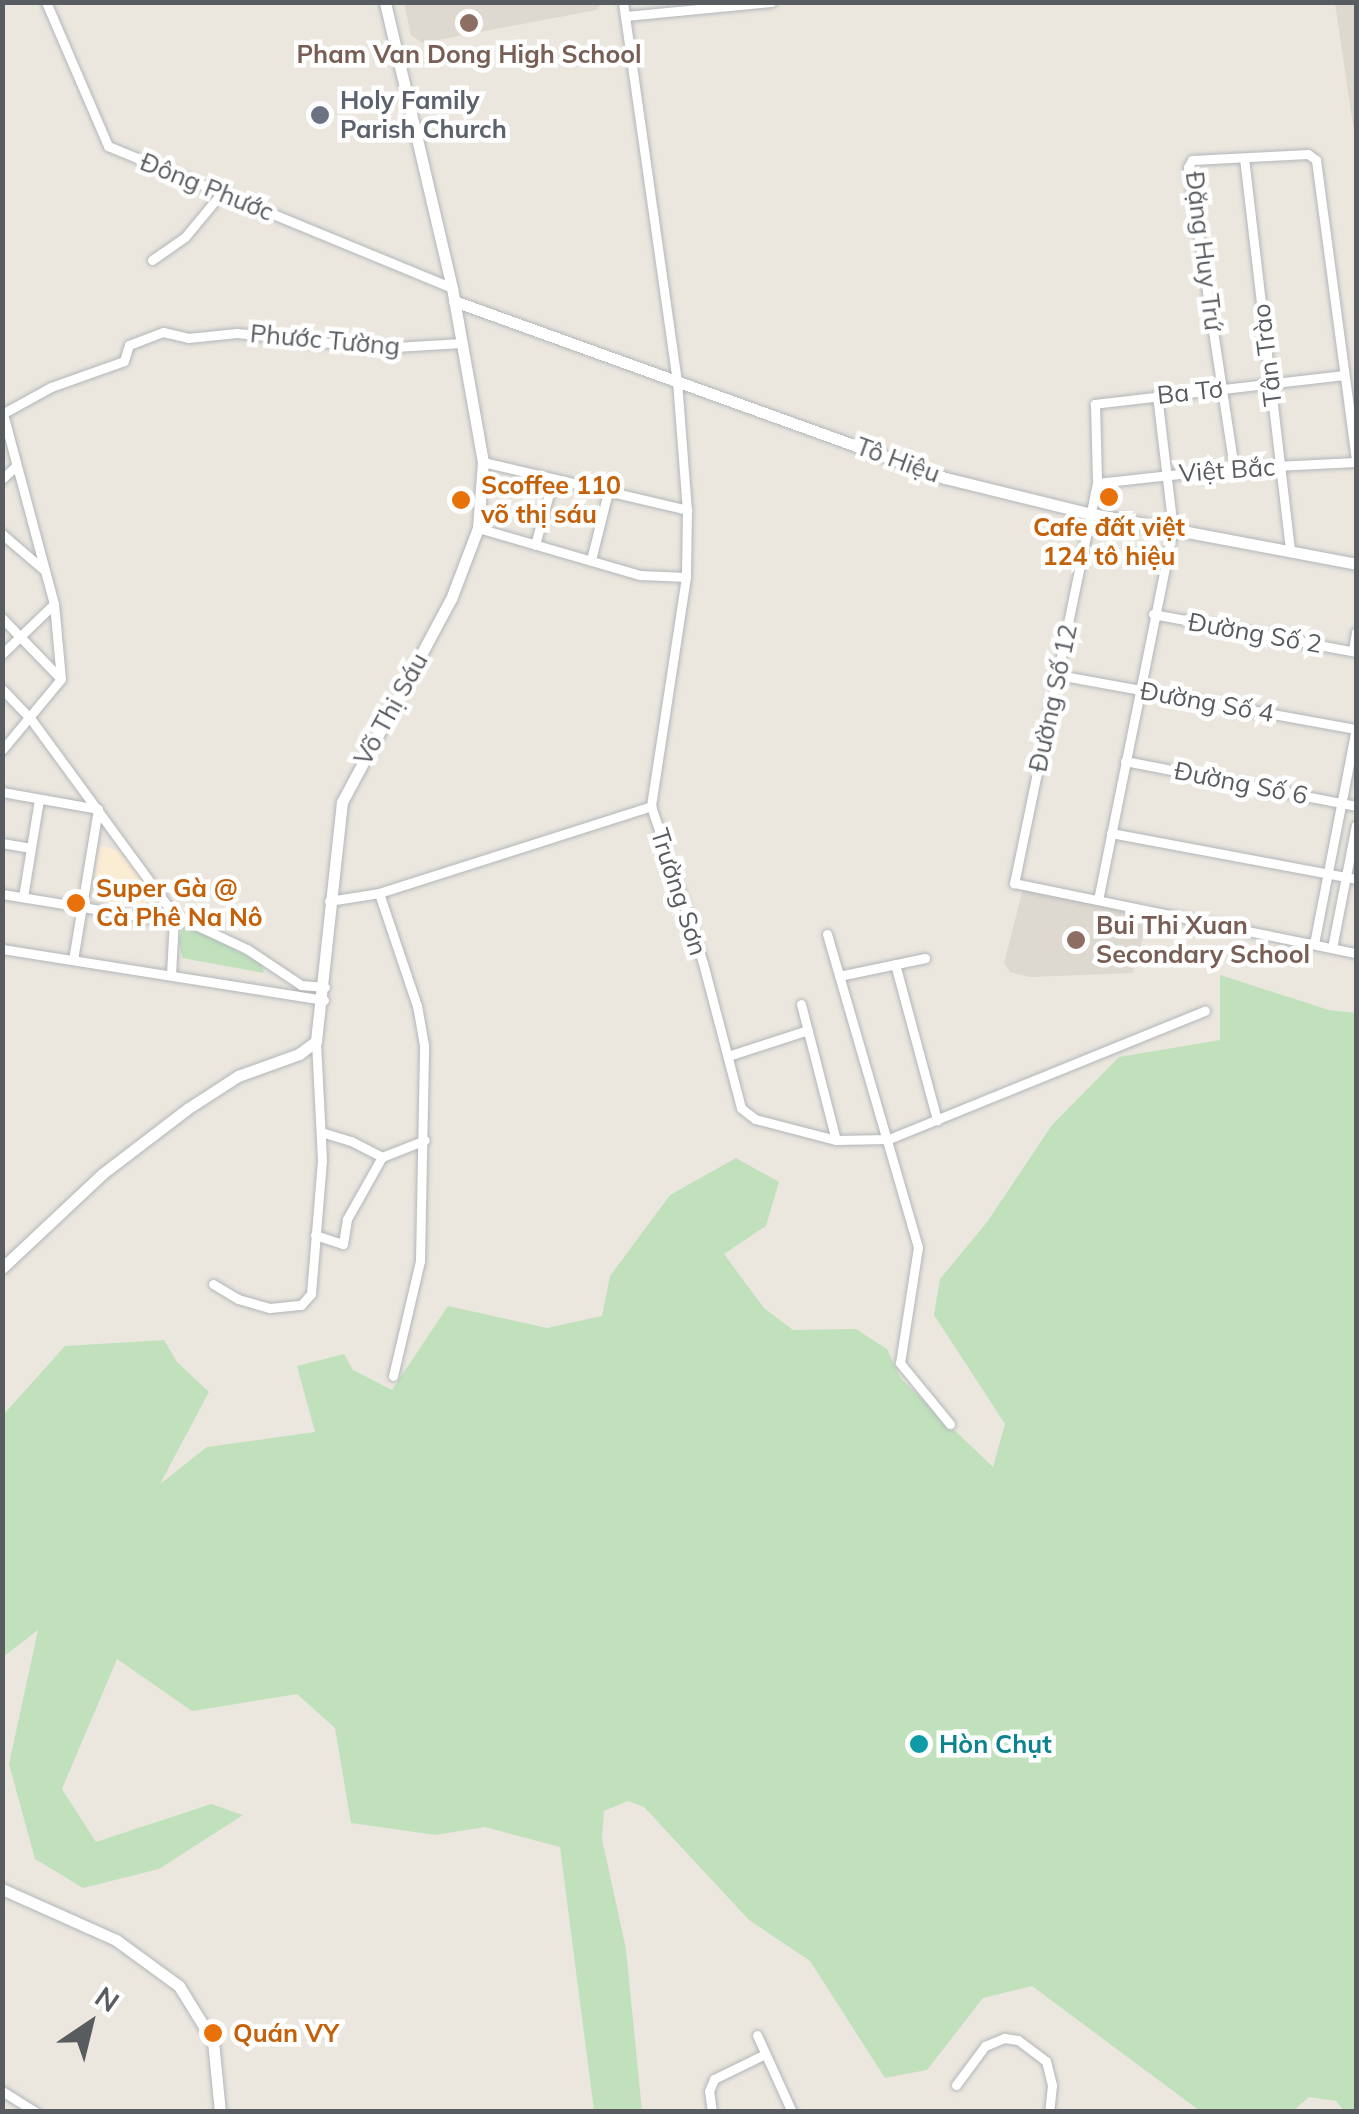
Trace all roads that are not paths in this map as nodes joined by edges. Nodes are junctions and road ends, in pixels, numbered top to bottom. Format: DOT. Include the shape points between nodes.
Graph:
graph roads {
  1 [pos="46,2"];
  2 [pos="385,2"];
  3 [pos="623,2"];
  4 [pos="771,2"];
  5 [pos="625,16"];
  6 [pos="1244,158"];
  7 [pos="223,191"];
  8 [pos="152,260"];
  9 [pos="453,294"];
  10 [pos="462,343"];
  11 [pos="1344,375"];
  12 [pos="677,381"];
  13 [pos="1271,383"];
  14 [pos="1223,388"];
  15 [pos="1158,395"];
  16 [pos="1096,404"];
  17 [pos="3,414"];
  18 [pos="1356,460"];
  19 [pos="483,462"];
  20 [pos="16,466"];
  21 [pos="1280,466"];
  22 [pos="1234,468"];
  23 [pos="1167,475"];
  24 [pos="2,478"];
  25 [pos="552,479"];
  26 [pos="1098,483"];
  27 [pos="608,492"];
  28 [pos="686,510"];
  29 [pos="1092,514"];
  30 [pos="478,528"];
  31 [pos="1173,529"];
  32 [pos="2,534"];
  33 [pos="535,545"];
  34 [pos="1290,551"];
  35 [pos="591,560"];
  36 [pos="1356,564"];
  37 [pos="46,571"];
  38 [pos="686,577"];
  39 [pos="54,604"];
  40 [pos="1153,614"];
  41 [pos="2,618"];
  42 [pos="1356,632"];
  43 [pos="21,635"];
  44 [pos="1355,651"];
  45 [pos="2,654"];
  46 [pos="1058,675"];
  47 [pos="61,679"];
  48 [pos="2,689"];
  49 [pos="1139,690"];
  50 [pos="30,718"];
  51 [pos="1356,728"];
  52 [pos="2,750"];
  53 [pos="1125,761"];
  54 [pos="2,792"];
  55 [pos="39,799"];
  56 [pos="1342,803"];
  57 [pos="651,806"];
  58 [pos="1356,806"];
  59 [pos="98,809"];
  60 [pos="1356,825"];
  61 [pos="1111,832"];
  62 [pos="2,843"];
  63 [pos="31,848"];
  64 [pos="1328,873"];
  65 [pos="1351,878"];
  66 [pos="380,893"];
  67 [pos="2,894"];
  68 [pos="23,898"];
  69 [pos="1098,900"];
  70 [pos="329,901"];
  71 [pos="82,907"];
  72 [pos="174,918"];
  73 [pos="827,934"];
  74 [pos="1314,944"];
  75 [pos="2,948"];
  76 [pos="1332,948"];
  77 [pos="1356,953"];
  78 [pos="925,958"];
  79 [pos="72,960"];
  80 [pos="895,964"];
  81 [pos="171,976"];
  82 [pos="840,976"];
  83 [pos="324,994"];
  84 [pos="801,1004"];
  85 [pos="1205,1011"];
  86 [pos="808,1030"];
  87 [pos="316,1041"];
  88 [pos="728,1056"];
  89 [pos="937,1120"];
  90 [pos="321,1132"];
  91 [pos="889,1139"];
  92 [pos="425,1140"];
  93 [pos="836,1140"];
  94 [pos="382,1157"];
  95 [pos="315,1235"];
  96 [pos="2,1268"];
  97 [pos="213,1284"];
  98 [pos="392,1376"];
  99 [pos="950,1424"];
  100 [pos="2,1889"];
  101 [pos="756,2036"];
  102 [pos="765,2054"];
  103 [pos="956,2085"];
  104 [pos="2,2092"];
  105 [pos="35,2112"];
  106 [pos="220,2112"];
  107 [pos="712,2112"];
  108 [pos="792,2112"];
  109 [pos="1049,2112"];
  1 -- 7 [label="street, Đông Phước" via="101,140"];
  2 -- 9 [label="main road, Võ Thị Sáu"];
  3 -- 5 [label="street, Trường Sơn"];
  4 -- 5 [label="street"];
  5 -- 12 [label="street, Trường Sơn"];
  6 -- 11 [label="street, Đặng Huy Trứ" via="1308,154 1316,160"];
  6 -- 13 [label="street, Tân Trào"];
  6 -- 14 [label="street, Đặng Huy Trứ" via="1192,160 1188,167"];
  7 -- 8 [label="street" via="185,237"];
  7 -- 9 [label="street, Đông Phước"];
  9 -- 10 [label="main road, Võ Thị Sáu"];
  9 -- 12 [label="main road, Tô Hiệu"];
  10 -- 17 [label="street, Phước Tường" via="402,348 162,332 139,339 124,361 51,387"];
  10 -- 19 [label="main road, Võ Thị Sáu"];
  11 -- 13 [label="street, Ba Tơ"];
  11 -- 18 [label="street, Đặng Huy Trứ"];
  12 -- 28 [label="street, Trường Sơn"];
  12 -- 29 [label="main road, Tô Hiệu" via="945,478"];
  13 -- 14 [label="street, Ba Tơ"];
  13 -- 21 [label="street, Tân Trào"];
  14 -- 15 [label="street, Ba Tơ"];
  14 -- 22 [label="street, Đặng Huy Trứ"];
  15 -- 16 [label="street, Ba Tơ"];
  15 -- 23 [label="street"];
  16 -- 26 [label="street, Đường Số 12"];
  17 -- 20 [label="street"];
  18 -- 21 [label="street, Việt Bắc"];
  19 -- 25 [label="street"];
  19 -- 30 [label="main road, Võ Thị Sáu"];
  20 -- 24 [label="street"];
  20 -- 37 [label="street"];
  21 -- 22 [label="street, Việt Bắc"];
  21 -- 34 [label="street, Tân Trào"];
  22 -- 23 [label="street, Việt Bắc"];
  23 -- 26 [label="street, Việt Bắc"];
  23 -- 31 [label="street"];
  25 -- 27 [label="street"];
  25 -- 33 [label="street"];
  26 -- 29 [label="street, Đường Số 12"];
  27 -- 28 [label="street"];
  27 -- 35 [label="street"];
  28 -- 38 [label="street, Trường Sơn"];
  29 -- 31 [label="main road, Tô Hiệu"];
  29 -- 46 [label="street, Đường Số 12"];
  30 -- 33 [label="street"];
  30 -- 70 [label="main road, Võ Thị Sáu" via="452,599 342,802"];
  31 -- 34 [label="main road, Tô Hiệu"];
  31 -- 40 [label="street"];
  32 -- 37 [label="street"];
  33 -- 35 [label="street"];
  34 -- 36 [label="main road, Tô Hiệu"];
  35 -- 38 [label="street" via="640,575"];
  37 -- 39 [label="street"];
  38 -- 57 [label="street, Trường Sơn"];
  39 -- 43 [label="street"];
  39 -- 47 [label="street"];
  40 -- 44 [label="street, Đường Số 2"];
  40 -- 49 [label="street"];
  41 -- 43 [label="street"];
  42 -- 44 [label="street"];
  43 -- 45 [label="street"];
  43 -- 47 [label="street"];
  46 -- 49 [label="street, Đường Số 4"];
  46 -- 69 [label="street, Đường Số 12" via="1014,883"];
  47 -- 50 [label="street"];
  48 -- 50 [label="street"];
  49 -- 51 [label="street, Đường Số 4"];
  49 -- 53 [label="street"];
  50 -- 52 [label="street"];
  50 -- 59 [label="street"];
  51 -- 56 [label="street"];
  53 -- 56 [label="street, Đường Số 6"];
  53 -- 61 [label="street"];
  54 -- 55 [label="street"];
  55 -- 59 [label="street"];
  55 -- 63 [label="street"];
  56 -- 58 [label="street, Đường Số 6"];
  56 -- 64 [label="street"];
  57 -- 66 [label="street"];
  57 -- 88 [label="street, Trường Sơn"];
  59 -- 71 [label="street"];
  59 -- 72 [label="street"];
  60 -- 65 [label="street"];
  61 -- 64 [label="street"];
  61 -- 69 [label="street"];
  62 -- 63 [label="street"];
  63 -- 68 [label="street"];
  64 -- 65 [label="street"];
  64 -- 74 [label="street"];
  65 -- 76 [label="street"];
  66 -- 70 [label="street"];
  66 -- 92 [label="street" via="422,1028"];
  67 -- 68 [label="street"];
  68 -- 71 [label="street"];
  69 -- 74 [label="street"];
  70 -- 83 [label="main road, Võ Thị Sáu"];
  71 -- 72 [label="street"];
  71 -- 79 [label="street"];
  72 -- 81 [label="street"];
  72 -- 83 [label="street" via="236,943"];
  73 -- 82 [label="street"];
  74 -- 76 [label="street"];
  75 -- 79 [label="street"];
  76 -- 77 [label="street"];
  78 -- 80 [label="street"];
  79 -- 81 [label="street"];
  80 -- 82 [label="street"];
  80 -- 89 [label="street"];
  81 -- 83 [label="street"];
  82 -- 91 [label="street"];
  83 -- 87 [label="main road, Võ Thị Sáu"];
  84 -- 86 [label="street"];
  85 -- 89 [label="street, Trường Sơn"];
  86 -- 88 [label="street"];
  86 -- 93 [label="street"];
  87 -- 90 [label="street"];
  87 -- 96 [label="main road" via="187,1108 102,1174"];
  88 -- 93 [label="street, Trường Sơn" via="741,1108 750,1117"];
  89 -- 91 [label="street, Trường Sơn"];
  90 -- 94 [label="street"];
  90 -- 95 [label="street"];
  91 -- 93 [label="street, Trường Sơn"];
  91 -- 99 [label="street" via="919,1259 900,1362"];
  92 -- 94 [label="street"];
  92 -- 98 [label="street" via="420,1261"];
  94 -- 95 [label="street" via="347,1219 343,1244"];
  95 -- 97 [label="street" via="314,1282 301,1304 254,1306"];
  100 -- 106 [label="main road" via="116,1940 179,1986 213,2040"];
  101 -- 102 [label="street"];
  102 -- 107 [label="street" via="714,2079"];
  102 -- 108 [label="street"];
  103 -- 109 [label="street" via="985,2046 1018,2040 1046,2061"];
  104 -- 105 [label="street"];
}
